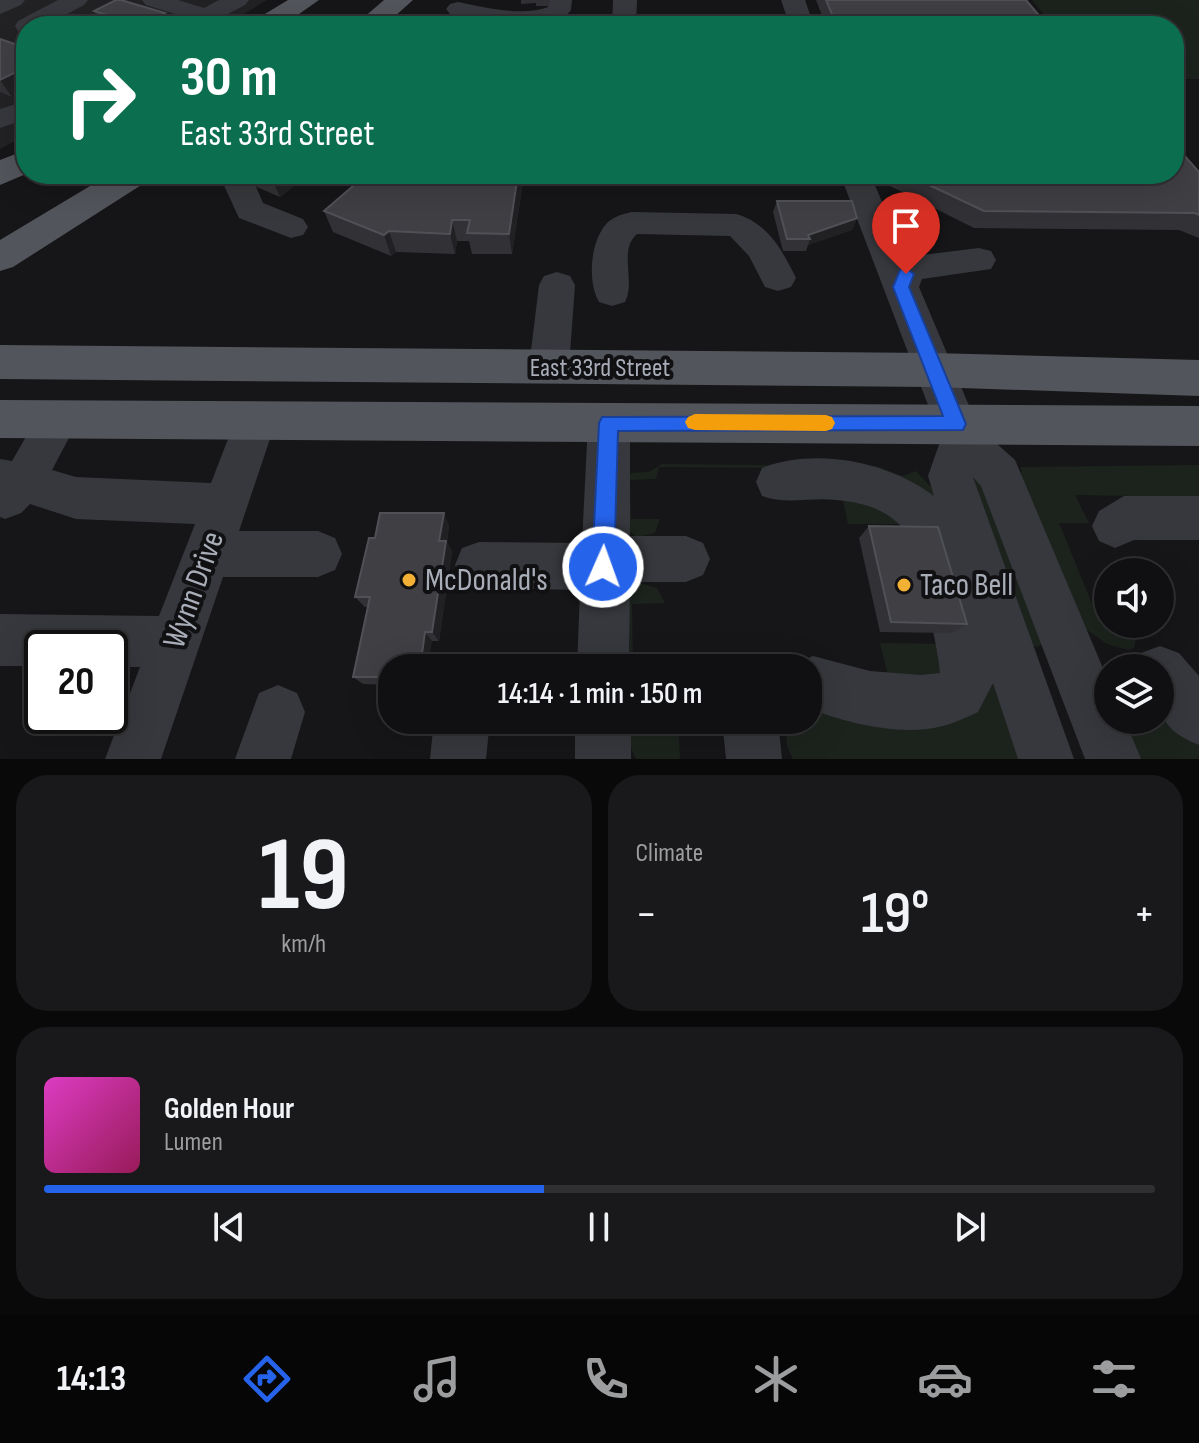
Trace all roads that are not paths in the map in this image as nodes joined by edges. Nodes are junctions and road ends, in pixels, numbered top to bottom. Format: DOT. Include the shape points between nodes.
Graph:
graph roads {
  1 [pos="13,0"];
  2 [pos="154,0"];
  3 [pos="237,0"];
  4 [pos="306,0"];
  5 [pos="400,0"];
  6 [pos="560,0"];
  7 [pos="0,7"];
  8 [pos="84,7"];
  9 [pos="458,9"];
  10 [pos="61,16"];
  11 [pos="186,16"];
  12 [pos="206,16"];
  13 [pos="280,16"];
  14 [pos="380,16"];
  15 [pos="118,184"];
  16 [pos="239,184"];
  17 [pos="859,184"];
  18 [pos="291,227"];
  19 [pos="0,258"];
  20 [pos="979,260"];
  21 [pos="773,268"];
  22 [pos="557,285"];
  23 [pos="901,287"];
  24 [pos="612,293"];
  25 [pos="0,362"];
  26 [pos="549,367"];
  27 [pos="933,370"];
  28 [pos="1199,378"];
  29 [pos="0,419"];
  30 [pos="58,419"];
  31 [pos="255,421"];
  32 [pos="609,423"];
  33 [pos="1199,426"];
  34 [pos="959,432"];
  35 [pos="778,482"];
  36 [pos="8,488"];
  37 [pos="225,504"];
  38 [pos="1199,518"];
  39 [pos="1115,526"];
  40 [pos="207,554"];
  41 [pos="318,554"];
  42 [pos="686,559"];
  43 [pos="603,563"];
  44 [pos="479,565"];
  45 [pos="0,640"];
  46 [pos="175,642"];
  47 [pos="603,654"];
  48 [pos="1016,672"];
  49 [pos="1094,673"];
  50 [pos="822,687"];
  51 [pos="1174,689"];
  52 [pos="1199,718"];
  53 [pos="461,734"];
  54 [pos="603,734"];
  55 [pos="751,734"];
  56 [pos="1107,734"];
  57 [pos="133,759"];
  58 [pos="458,759"];
  59 [pos="603,759"];
  60 [pos="754,759"];
  61 [pos="1046,759"];
  62 [pos="1113,759"];
  1 -- 7 [label="street"];
  2 -- 11 [label="street"];
  3 -- 12 [label="street"];
  4 -- 13 [label="main road"];
  5 -- 14 [label="main road"];
  6 -- 9 [label="street" via="559,10 549,15"];
  8 -- 10 [label="street"];
  15 -- 19 [label="main road"];
  16 -- 18 [label="street" via="250,210"];
  17 -- 23 [label="street"];
  20 -- 23 [label="street" via="923,264 906,274"];
  21 -- 24 [label="street" via="746,229 730,224 632,223 618,229 613,239"];
  22 -- 26 [label="street"];
  23 -- 27 [label="street"];
  25 -- 26 [label="main road, East 33rd Street"];
  26 -- 27 [label="main road, East 33rd Street"];
  27 -- 28 [label="main road, East 33rd Street"];
  27 -- 34 [label="street"];
  29 -- 30 [label="main road, East 33rd Street"];
  30 -- 31 [label="main road, East 33rd Street"];
  30 -- 36 [label="street"];
  31 -- 32 [label="main road, East 33rd Street"];
  31 -- 37 [label="street, Wynn Drive"];
  32 -- 34 [label="main road, East 33rd Street"];
  32 -- 43 [label="street"];
  33 -- 34 [label="main road, East 33rd Street"];
  34 -- 48 [label="street" via="950,476"];
  34 -- 49 [label="street" via="999,474"];
  35 -- 50 [label="street" via="836,480 884,492 919,512 968,681 949,699 875,701"];
  36 -- 37 [label="street" via="76,498"];
  37 -- 40 [label="street, Wynn Drive"];
  38 -- 39 [label="street" via="1124,518"];
  40 -- 41 [label="street"];
  40 -- 46 [label="street, Wynn Drive"];
  42 -- 43 [label="street"];
  43 -- 44 [label="street"];
  43 -- 47 [label="street"];
  45 -- 46 [label="street"];
  46 -- 57 [label="street, Wynn Drive"];
  48 -- 49 [label="street"];
  48 -- 61 [label="street"];
  51 -- 52 [label="street"];
  53 -- 58 [label="street"];
  54 -- 59 [label="street"];
  55 -- 60 [label="street"];
  56 -- 62 [label="street"];
}
